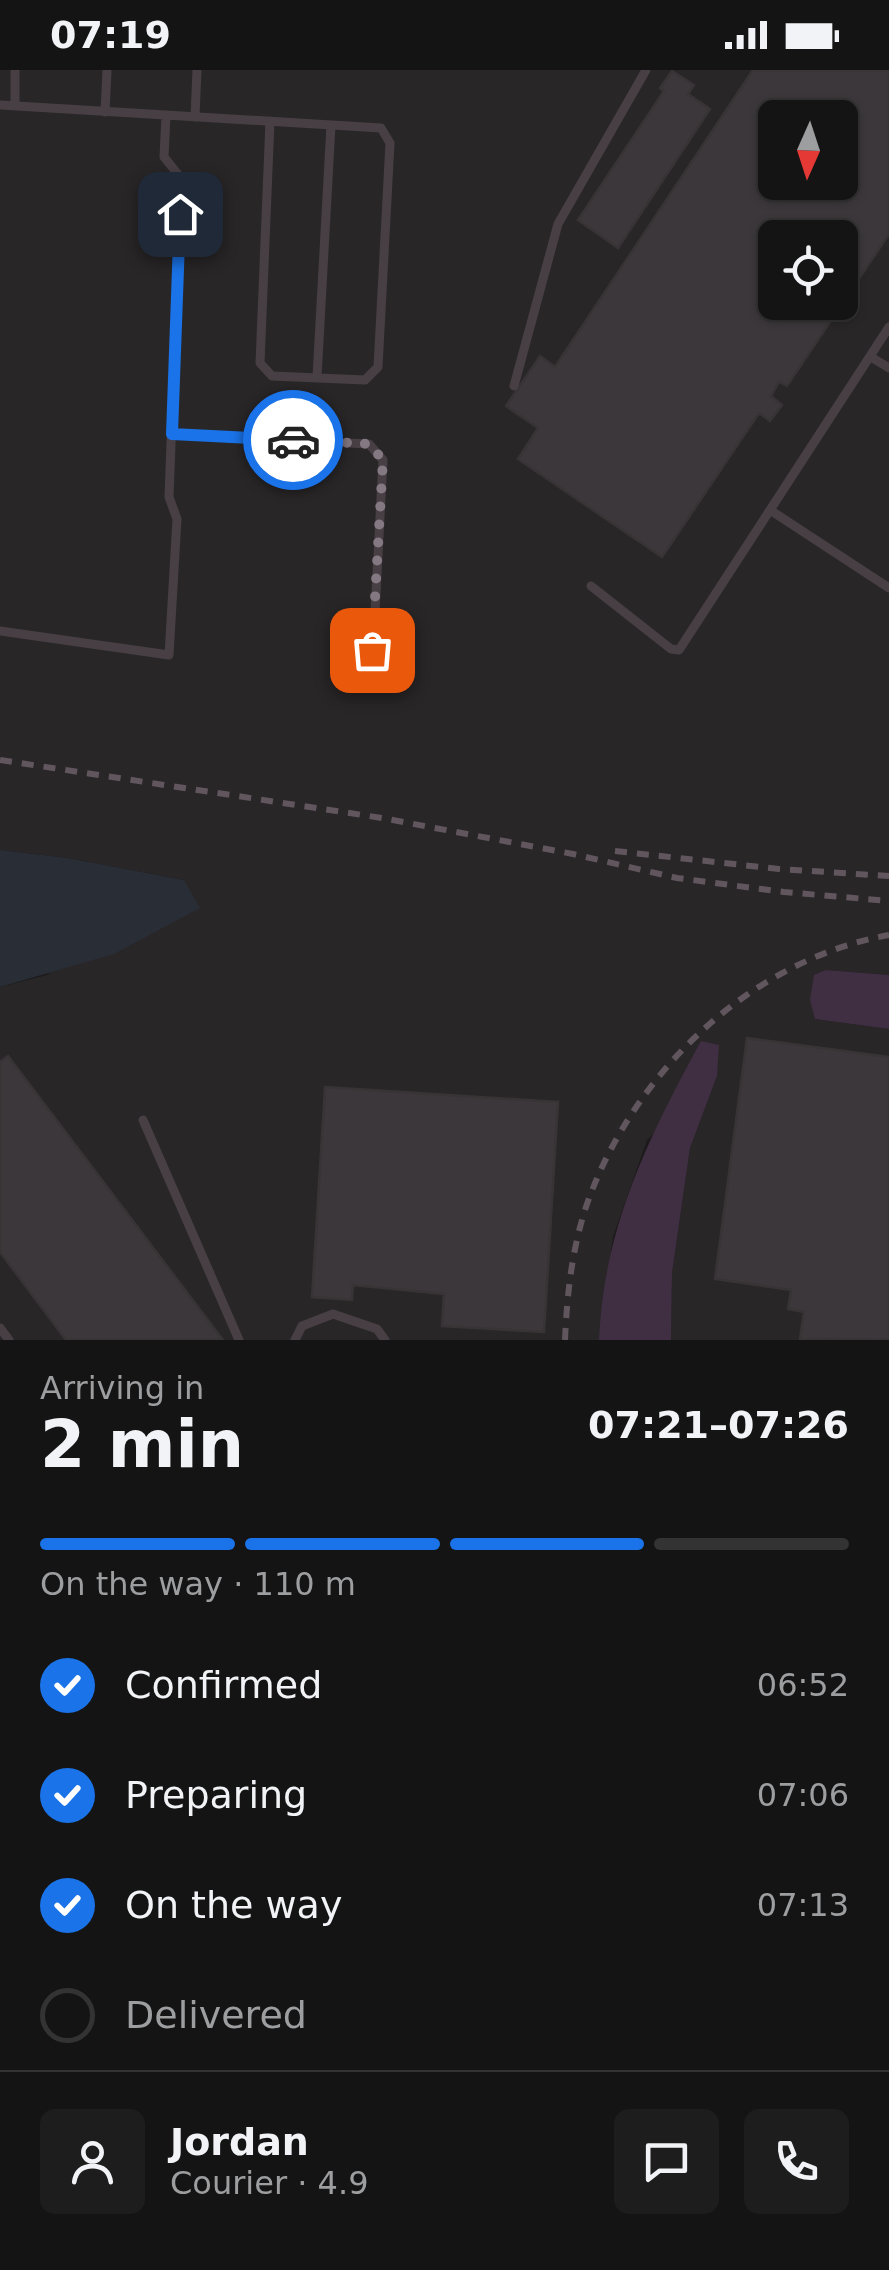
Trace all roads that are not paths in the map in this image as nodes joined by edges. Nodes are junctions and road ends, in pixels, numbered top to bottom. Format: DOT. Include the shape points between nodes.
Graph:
graph roads {
  1 [pos="16,70"];
  2 [pos="107,70"];
  3 [pos="197,70"];
  4 [pos="646,70"];
  5 [pos="0,106"];
  6 [pos="15,106"];
  7 [pos="105,112"];
  8 [pos="166,115"];
  9 [pos="195,117"];
  10 [pos="270,121"];
  11 [pos="330,125"];
  12 [pos="889,328"];
  13 [pos="871,356"];
  14 [pos="889,368"];
  15 [pos="317,378"];
  16 [pos="514,386"];
  17 [pos="172,434"];
  18 [pos="770,510"];
  19 [pos="591,586"];
  20 [pos="889,588"];
  21 [pos="0,631"];
  22 [pos="370,688"];
  23 [pos="143,1120"];
  24 [pos="0,1328"];
  25 [pos="10,1340"];
  26 [pos="239,1340"];
  27 [pos="296,1340"];
  28 [pos="385,1340"];
  1 -- 6 [label="lane"];
  2 -- 7 [label="lane"];
  3 -- 9 [label="lane"];
  4 -- 16 [label="lane" via="558,224"];
  5 -- 6 [label="lane"];
  6 -- 7 [label="lane"];
  7 -- 8 [label="lane"];
  8 -- 9 [label="lane"];
  8 -- 17 [label="lane" via="164,157 181,178"];
  9 -- 10 [label="lane"];
  10 -- 11 [label="lane"];
  10 -- 15 [label="lane" via="260,363 272,376"];
  11 -- 15 [label="lane"];
  11 -- 15 [label="lane" via="381,128 390,143 378,366 365,380"];
  12 -- 13 [label="lane"];
  13 -- 14 [label="lane"];
  13 -- 18 [label="lane"];
  17 -- 21 [label="lane" via="169,497 177,519 169,655"];
  17 -- 22 [label="lane" via="369,444 383,460"];
  18 -- 19 [label="lane" via="679,650"];
  18 -- 20 [label="lane"];
  23 -- 26 [label="lane"];
  24 -- 25 [label="lane"];
  27 -- 28 [label="lane" via="302,1326 333,1314 378,1328"];
}
